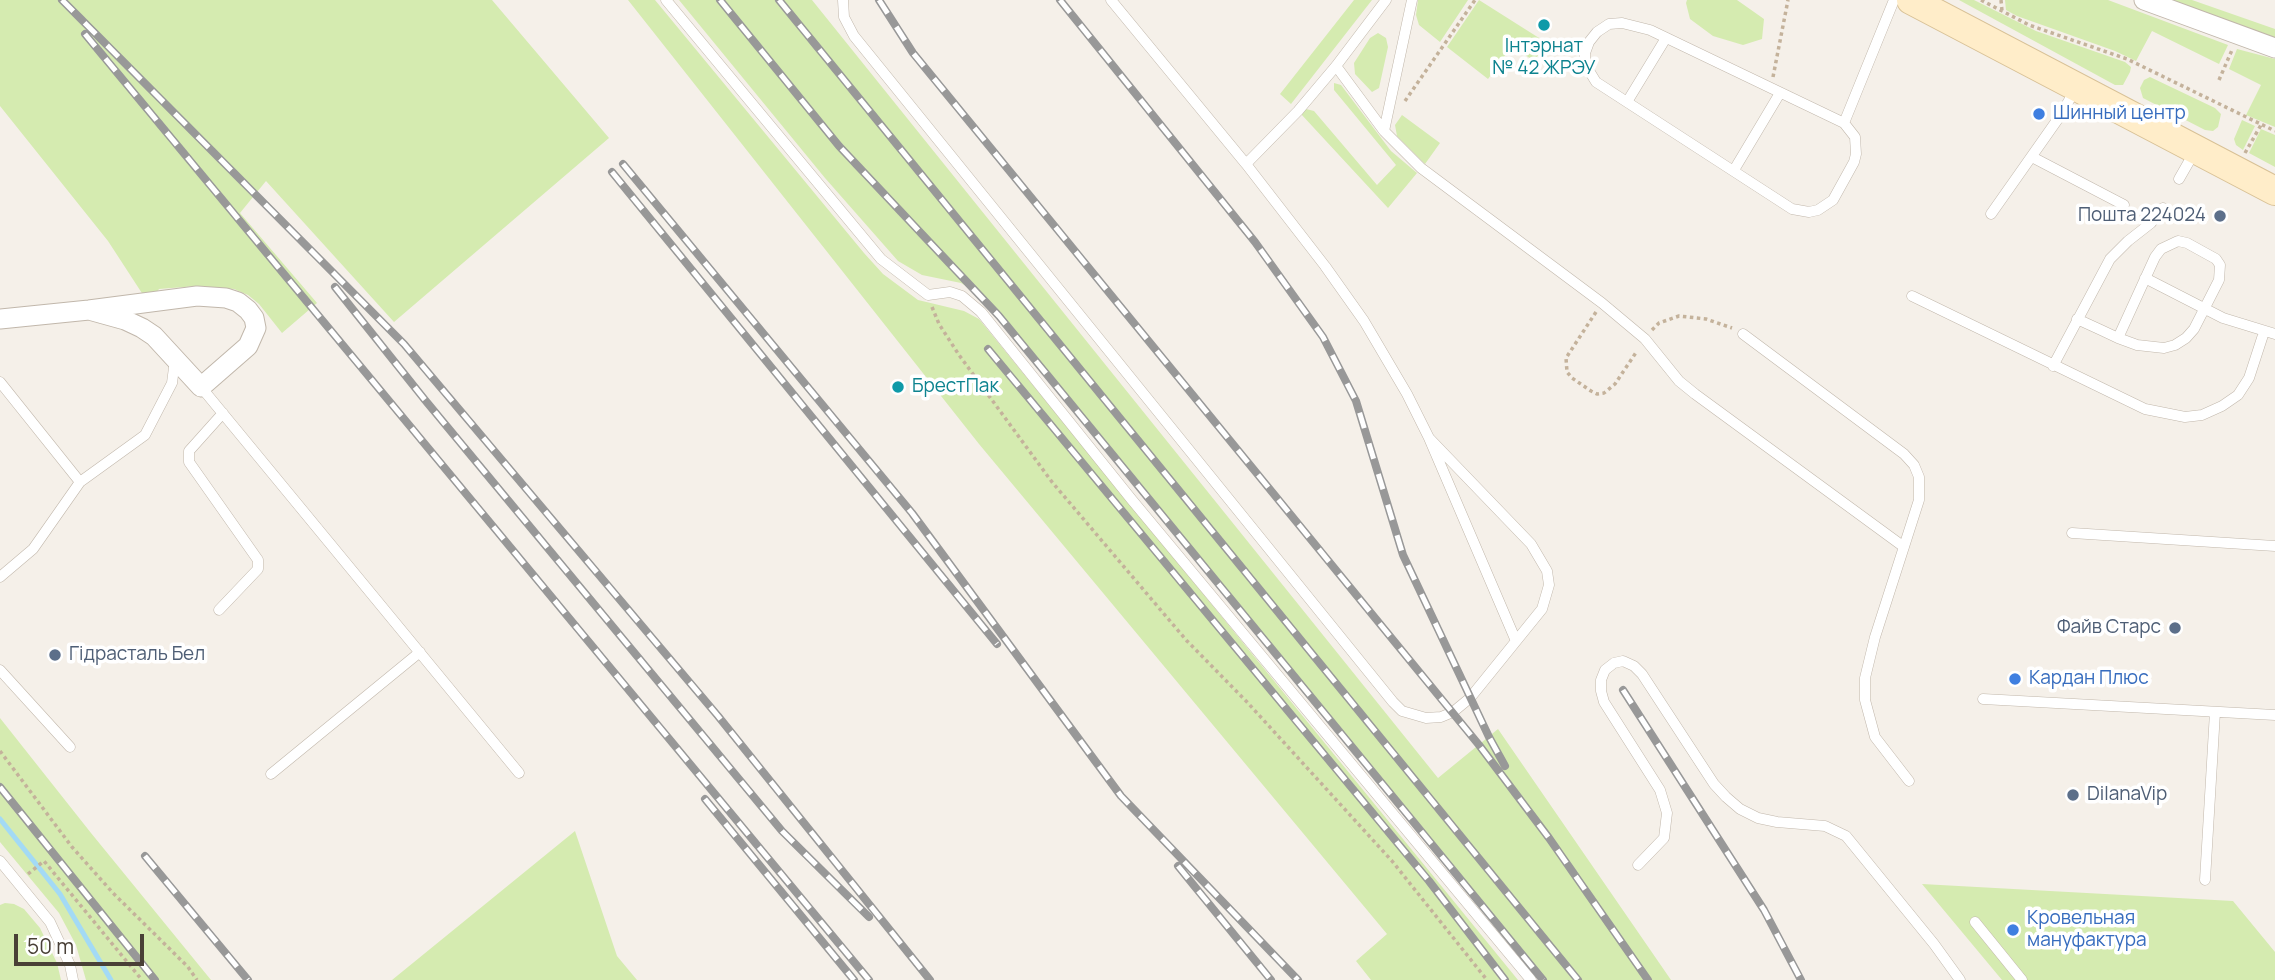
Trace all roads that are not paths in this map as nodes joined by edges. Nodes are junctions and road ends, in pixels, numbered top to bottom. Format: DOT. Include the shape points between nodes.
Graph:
graph roads {
  1 [pos="666,0"];
  2 [pos="843,0"];
  3 [pos="1111,0"];
  4 [pos="1386,0"];
  5 [pos="1412,0"];
  6 [pos="1894,0"];
  7 [pos="1911,0"];
  8 [pos="1940,0"];
  9 [pos="2144,0"];
  10 [pos="1666,37"];
  11 [pos="2275,48"];
  12 [pos="1336,66"];
  13 [pos="2077,87"];
  14 [pos="1776,90"];
  15 [pos="1627,103"];
  16 [pos="1844,123"];
  17 [pos="1384,131"];
  18 [pos="2199,144"];
  19 [pos="2032,157"];
  20 [pos="1246,164"];
  21 [pos="1734,170"];
  22 [pos="2275,176"];
  23 [pos="2179,179"];
  24 [pos="2275,191"];
  25 [pos="2124,205"];
  26 [pos="2163,208"];
  27 [pos="1991,214"];
  28 [pos="2145,278"];
  29 [pos="1912,296"];
  30 [pos="2205,309"];
  31 [pos="89,310"];
  32 [pos="0,319"];
  33 [pos="2077,319"];
  34 [pos="2264,332"];
  35 [pos="1743,334"];
  36 [pos="2275,334"];
  37 [pos="2118,338"];
  38 [pos="176,359"];
  39 [pos="2053,366"];
  40 [pos="0,382"];
  41 [pos="201,387"];
  42 [pos="223,413"];
  43 [pos="1429,438"];
  44 [pos="80,482"];
  45 [pos="2072,533"];
  46 [pos="2275,546"];
  47 [pos="1904,547"];
  48 [pos="0,577"];
  49 [pos="219,610"];
  50 [pos="1516,641"];
  51 [pos="420,652"];
  52 [pos="0,670"];
  53 [pos="1983,699"];
  54 [pos="2215,712"];
  55 [pos="2275,715"];
  56 [pos="70,747"];
  57 [pos="519,773"];
  58 [pos="271,774"];
  59 [pos="1909,781"];
  60 [pos="0,861"];
  61 [pos="1638,865"];
  62 [pos="4,875"];
  63 [pos="2205,880"];
  64 [pos="1975,922"];
  65 [pos="73,980"];
  66 [pos="1531,980"];
  67 [pos="1960,980"];
  68 [pos="2022,980"];
  1 -- 66 [label="lane" via="881,259 928,295 950,292 981,312"];
  2 -- 50 [label="lane" via="844,17 854,36 1402,711 1426,718 1452,712 1471,698"];
  3 -- 20 [label="lane"];
  4 -- 12 [label="lane"];
  5 -- 17 [label="lane"];
  6 -- 16 [label="lane"];
  7 -- 13 [label="main road"];
  8 -- 18 [label="main road"];
  9 -- 11 [label="street"];
  10 -- 14 [label="lane"];
  10 -- 15 [label="lane"];
  10 -- 15 [label="lane" via="1622,23 1609,24 1589,42 1585,64 1590,74"];
  12 -- 17 [label="lane"];
  12 -- 20 [label="lane"];
  13 -- 18 [label="main road"];
  13 -- 19 [label="lane"];
  14 -- 16 [label="lane"];
  14 -- 21 [label="lane"];
  15 -- 21 [label="lane"];
  16 -- 21 [label="lane" via="1855,138 1854,162 1833,200 1818,211 1792,209"];
  17 -- 47 [label="lane" via="1421,169 1602,303 1645,340 1687,388"];
  18 -- 22 [label="main road"];
  18 -- 23 [label="lane"];
  18 -- 24 [label="main road"];
  19 -- 25 [label="lane"];
  19 -- 27 [label="lane"];
  20 -- 43 [label="lane" via="1364,321"];
  26 -- 33 [label="lane" via="2110,259"];
  28 -- 30 [label="lane"];
  28 -- 30 [label="lane" via="2161,249 2178,241 2186,243 2220,265 2219,280"];
  28 -- 37 [label="lane"];
  29 -- 39 [label="lane"];
  30 -- 34 [label="lane"];
  30 -- 37 [label="lane" via="2194,329 2175,345 2151,348"];
  31 -- 32 [label="street"];
  31 -- 38 [label="street" via="142,328"];
  31 -- 41 [label="street" via="197,296 238,302 254,318 254,337"];
  33 -- 37 [label="lane"];
  33 -- 39 [label="lane"];
  34 -- 36 [label="lane"];
  34 -- 39 [label="lane" via="2249,378 2238,395 2202,415 2185,417 2145,409"];
  35 -- 47 [label="lane" via="1913,465 1921,488"];
  38 -- 41 [label="street"];
  38 -- 44 [label="lane" via="172,383 145,435"];
  40 -- 44 [label="lane"];
  41 -- 42 [label="lane"];
  42 -- 49 [label="lane" via="189,450 189,462 258,561 258,569"];
  42 -- 51 [label="lane"];
  43 -- 50 [label="lane"];
  43 -- 50 [label="lane" via="1531,544 1547,571 1549,585 1542,608"];
  44 -- 48 [label="lane" via="33,549"];
  45 -- 46 [label="lane"];
  47 -- 59 [label="lane" via="1869,659 1865,700 1875,737"];
  51 -- 57 [label="lane"];
  51 -- 58 [label="lane"];
  52 -- 56 [label="lane"];
  53 -- 54 [label="lane"];
  54 -- 55 [label="lane"];
  54 -- 63 [label="lane"];
  60 -- 62 [label="lane"];
  61 -- 67 [label="lane" via="1664,838 1667,813 1660,790 1604,702 1601,680 1605,670 1623,661 1642,674 1726,797 1758,818 1825,826 1846,836"];
  62 -- 65 [label="lane" via="18,882 50,922"];
  64 -- 68 [label="lane"];
}
